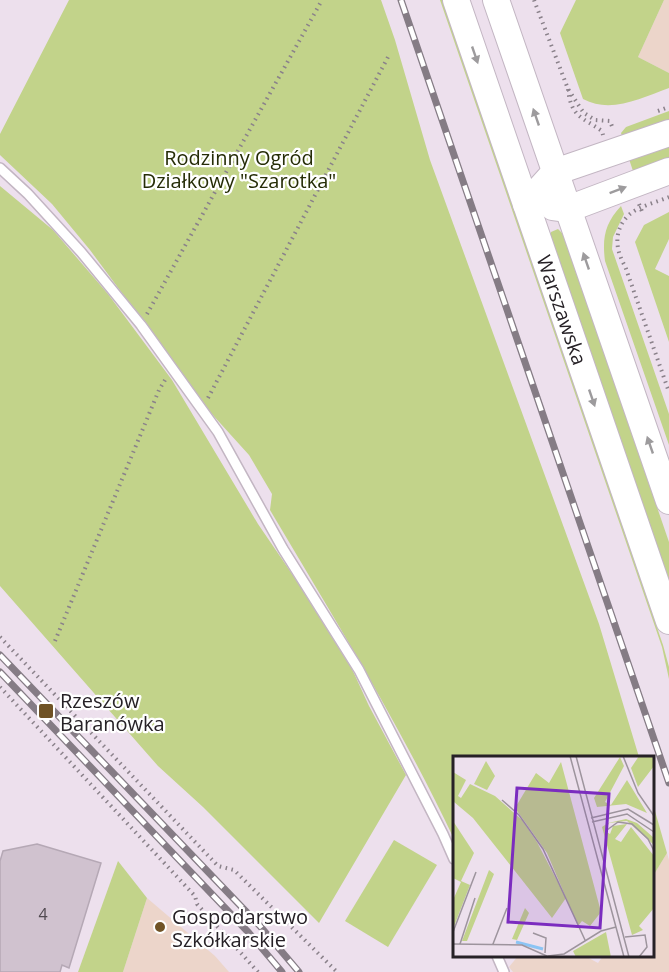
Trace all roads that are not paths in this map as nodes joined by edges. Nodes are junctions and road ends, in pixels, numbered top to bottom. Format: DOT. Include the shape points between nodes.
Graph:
graph roads {
  1 [pos="456,0"];
  2 [pos="496,0"];
  3 [pos="669,133"];
  4 [pos="0,168"];
  5 [pos="669,171"];
  6 [pos="555,172"];
  7 [pos="526,204"];
  8 [pos="568,209"];
  9 [pos="669,501"];
  10 [pos="669,621"];
  11 [pos="453,857"];
  12 [pos="497,957"];
  13 [pos="504,972"];
  1 -- 7 [label="main road, Warszawska, one-way"];
  6 -- 2 [label="main road, Warszawska, one-way"];
  3 -- 6 [label="main road"];
  4 -- 11 [label="lane" via="81,252 141,325 218,432 300,579 359,670"];
  8 -- 5 [label="main road, one-way"];
  6 -- 7 [label="main road"];
  6 -- 8 [label="main road, Warszawska"];
  7 -- 8 [label="main road"];
  7 -- 10 [label="main road, Warszawska, one-way"];
  9 -- 8 [label="main road, Warszawska, one-way"];
  12 -- 13 [label="lane"];
}
